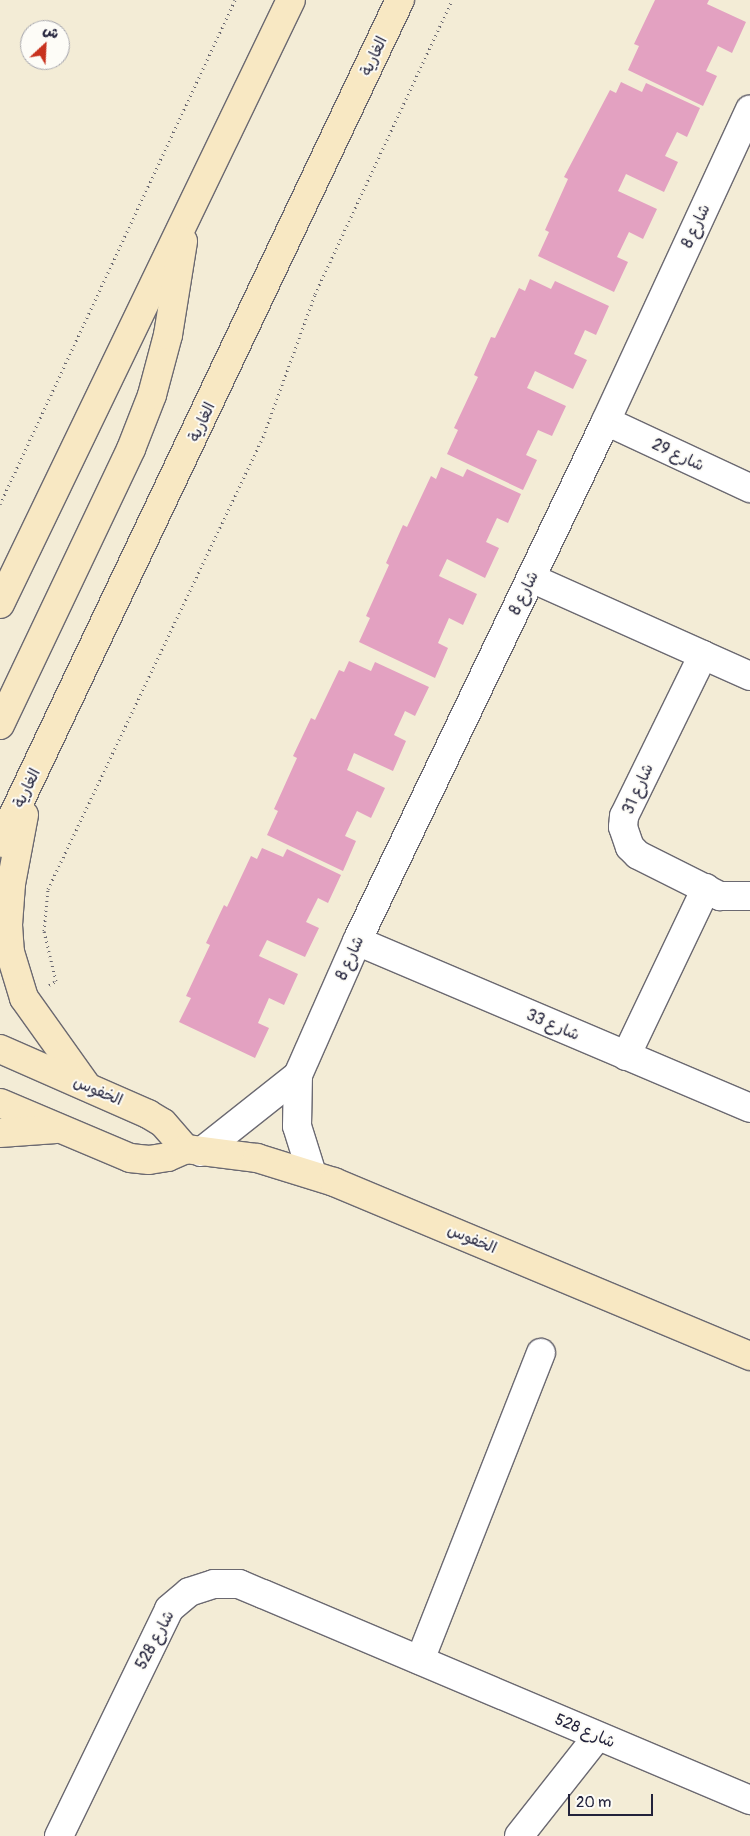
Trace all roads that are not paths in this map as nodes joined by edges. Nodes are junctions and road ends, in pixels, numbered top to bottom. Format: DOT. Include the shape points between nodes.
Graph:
graph roads {
  1 [pos="290,0"];
  2 [pos="400,0"];
  3 [pos="750,110"];
  4 [pos="189,210"];
  5 [pos="606,421"];
  6 [pos="750,488"];
  7 [pos="531,578"];
  8 [pos="0,604"];
  9 [pos="703,655"];
  10 [pos="750,676"];
  11 [pos="0,725"];
  12 [pos="29,784"];
  13 [pos="0,843"];
  14 [pos="706,888"];
  15 [pos="750,896"];
  16 [pos="357,941"];
  17 [pos="0,1049"];
  18 [pos="626,1056"];
  19 [pos="298,1075"];
  20 [pos="86,1085"];
  21 [pos="0,1103"];
  22 [pos="750,1108"];
  23 [pos="60,1129"];
  24 [pos="0,1133"];
  25 [pos="194,1150"];
  26 [pos="312,1174"];
  27 [pos="541,1353"];
  28 [pos="750,1356"];
  29 [pos="420,1660"];
  30 [pos="597,1737"];
  31 [pos="750,1800"];
  32 [pos="59,1836"];
  33 [pos="519,1836"];
  1 -- 4 [label="main road"];
  2 -- 12 [label="main road, الغارية"];
  3 -- 5 [label="street, شارع 8"];
  4 -- 8 [label="main road"];
  4 -- 11 [label="main road" via="168,335 152,395 131,449"];
  5 -- 6 [label="street, شارع 29"];
  5 -- 7 [label="street, شارع 8"];
  7 -- 9 [label="street"];
  7 -- 16 [label="street, شارع 8"];
  9 -- 10 [label="street"];
  9 -- 14 [label="street, شارع 31" via="624,816 623,827 630,847 638,855"];
  12 -- 13 [label="main road, الغارية"];
  12 -- 20 [label="main road" via="11,884 10,952 24,998"];
  14 -- 15 [label="street, شارع 31" via="720,896"];
  14 -- 18 [label="street"];
  16 -- 18 [label="street, شارع 33"];
  16 -- 19 [label="street, شارع 8"];
  17 -- 20 [label="main road, الخفوس"];
  18 -- 22 [label="street, شارع 33"];
  19 -- 25 [label="street, شارع 8"];
  19 -- 26 [label="street, شارع 8" via="297,1126"];
  20 -- 25 [label="main road, الخفوس" via="148,1114"];
  21 -- 23 [label="main road, الخفوس"];
  23 -- 24 [label="main road"];
  23 -- 25 [label="main road, الخفوس" via="130,1158 150,1160"];
  25 -- 26 [label="main road, الخفوس" via="257,1158"];
  26 -- 28 [label="main road, الخفوس"];
  27 -- 29 [label="street"];
  29 -- 30 [label="street, شارع 528"];
  29 -- 32 [label="street, شارع 528" via="239,1584 214,1584 189,1592 169,1609 157,1631"];
  30 -- 31 [label="street, شارع 528"];
  30 -- 33 [label="street"];
}
